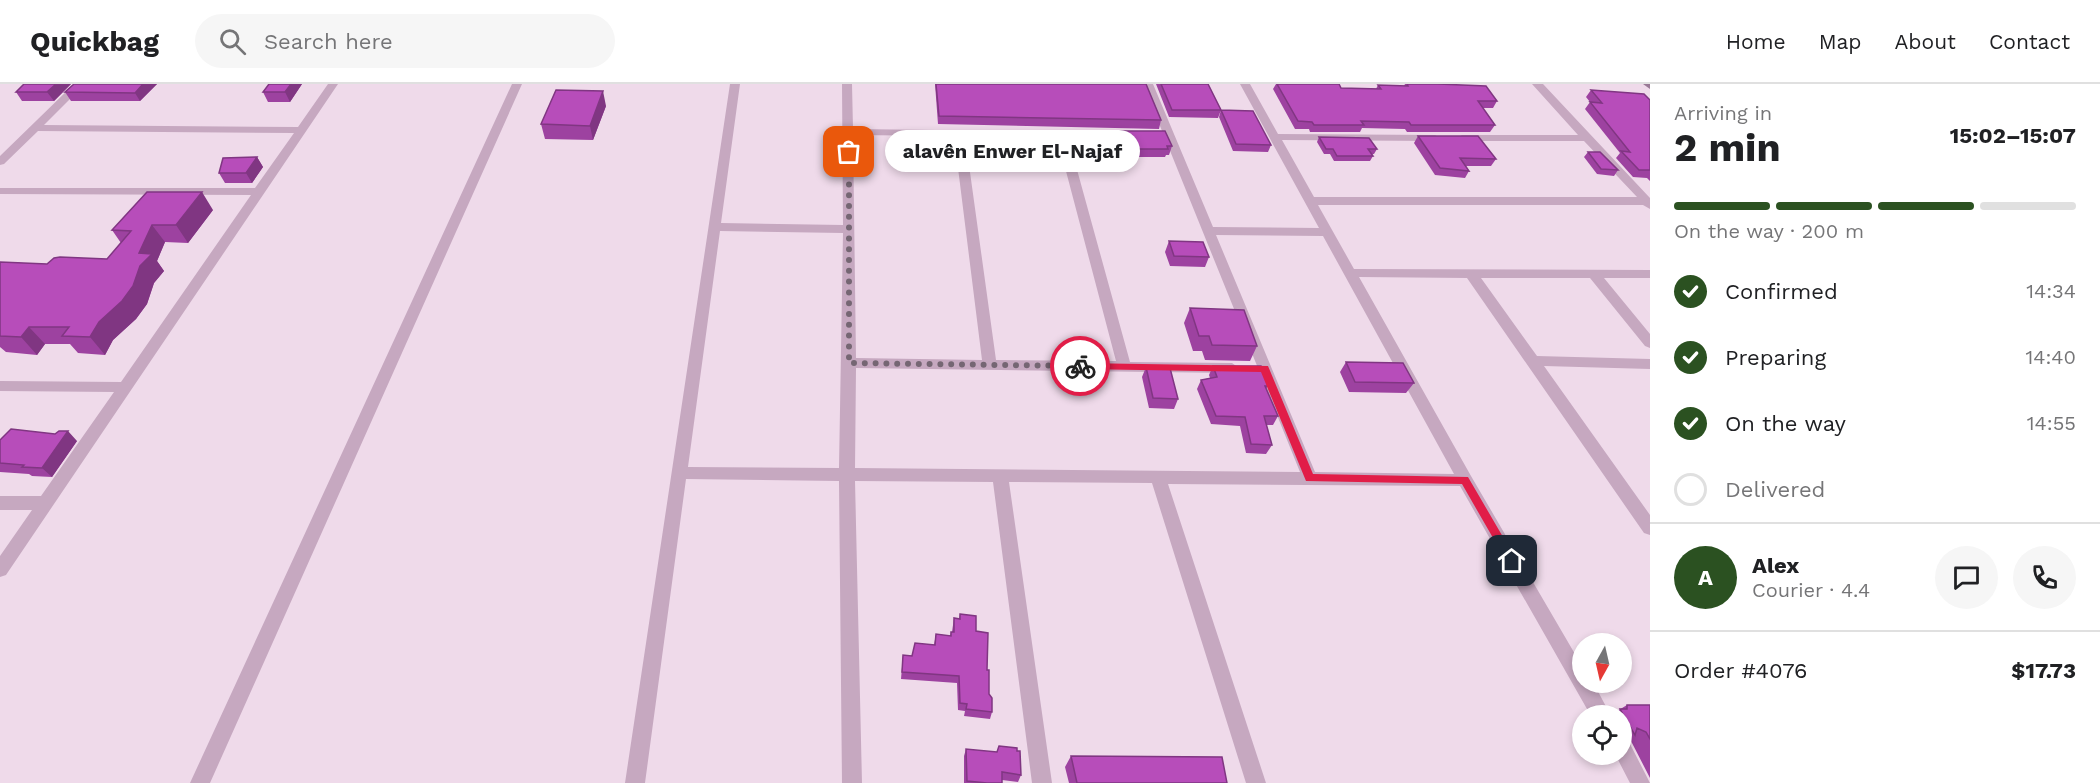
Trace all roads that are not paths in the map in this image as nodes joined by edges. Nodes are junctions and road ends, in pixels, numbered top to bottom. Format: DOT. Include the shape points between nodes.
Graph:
graph roads {
  1 [pos="81,84"];
  2 [pos="333,84"];
  3 [pos="517,84"];
  4 [pos="735,84"];
  5 [pos="847,84"];
  6 [pos="1148,84"];
  7 [pos="1245,84"];
  8 [pos="1537,84"];
  9 [pos="35,128"];
  10 [pos="302,130"];
  11 [pos="849,132"];
  12 [pos="959,134"];
  13 [pos="1062,134"];
  14 [pos="1109,134"];
  15 [pos="1275,137"];
  16 [pos="1588,138"];
  17 [pos="0,162"];
  18 [pos="0,191"];
  19 [pos="259,192"];
  20 [pos="1310,201"];
  21 [pos="1648,203"];
  22 [pos="714,227"];
  23 [pos="850,229"];
  24 [pos="1208,231"];
  25 [pos="1327,232"];
  26 [pos="1470,272"];
  27 [pos="1350,273"];
  28 [pos="1593,273"];
  29 [pos="1650,274"];
  30 [pos="1650,343"];
  31 [pos="1533,361"];
  32 [pos="849,363"];
  33 [pos="1650,364"];
  34 [pos="990,365"];
  35 [pos="1124,367"];
  36 [pos="1253,368"];
  37 [pos="0,386"];
  38 [pos="126,387"];
  39 [pos="679,473"];
  40 [pos="847,475"];
  41 [pos="1000,476"];
  42 [pos="1158,477"];
  43 [pos="1310,478"];
  44 [pos="1465,480"];
  45 [pos="0,503"];
  46 [pos="46,503"];
  47 [pos="1650,528"];
  48 [pos="0,570"];
  49 [pos="1572,663"];
  50 [pos="1631,765"];
  51 [pos="200,783"];
  52 [pos="635,783"];
  53 [pos="852,783"];
  54 [pos="1042,783"];
  55 [pos="1256,783"];
  56 [pos="1641,783"];
  1 -- 9 [label="street"];
  2 -- 10 [label="street"];
  3 -- 51 [label="street"];
  4 -- 22 [label="street"];
  5 -- 11 [label="street"];
  6 -- 24 [label="street" via="1162,134"];
  7 -- 15 [label="street"];
  8 -- 16 [label="street"];
  9 -- 10 [label="street"];
  9 -- 17 [label="street"];
  10 -- 19 [label="street"];
  11 -- 12 [label="street"];
  11 -- 23 [label="street"];
  12 -- 13 [label="street"];
  12 -- 34 [label="street"];
  13 -- 14 [label="street"];
  13 -- 35 [label="street"];
  15 -- 16 [label="street"];
  15 -- 20 [label="street"];
  16 -- 21 [label="street"];
  18 -- 19 [label="street"];
  19 -- 38 [label="street"];
  20 -- 21 [label="street"];
  20 -- 25 [label="street"];
  22 -- 23 [label="street"];
  22 -- 39 [label="street"];
  23 -- 32 [label="street"];
  24 -- 25 [label="street"];
  24 -- 36 [label="street"];
  25 -- 27 [label="street"];
  26 -- 27 [label="street"];
  26 -- 28 [label="street"];
  26 -- 31 [label="street"];
  27 -- 44 [label="street"];
  28 -- 29 [label="street"];
  28 -- 30 [label="street"];
  31 -- 33 [label="street"];
  31 -- 47 [label="street"];
  32 -- 34 [label="street"];
  32 -- 40 [label="street"];
  34 -- 35 [label="street"];
  35 -- 36 [label="street"];
  36 -- 43 [label="street"];
  37 -- 38 [label="street"];
  38 -- 46 [label="street"];
  39 -- 40 [label="street"];
  39 -- 52 [label="street"];
  40 -- 41 [label="street"];
  40 -- 53 [label="street"];
  41 -- 42 [label="street"];
  41 -- 54 [label="street"];
  42 -- 43 [label="street"];
  42 -- 55 [label="street"];
  43 -- 44 [label="street"];
  44 -- 49 [label="street"];
  45 -- 46 [label="street"];
  46 -- 48 [label="street"];
  50 -- 56 [label="street"];
}
